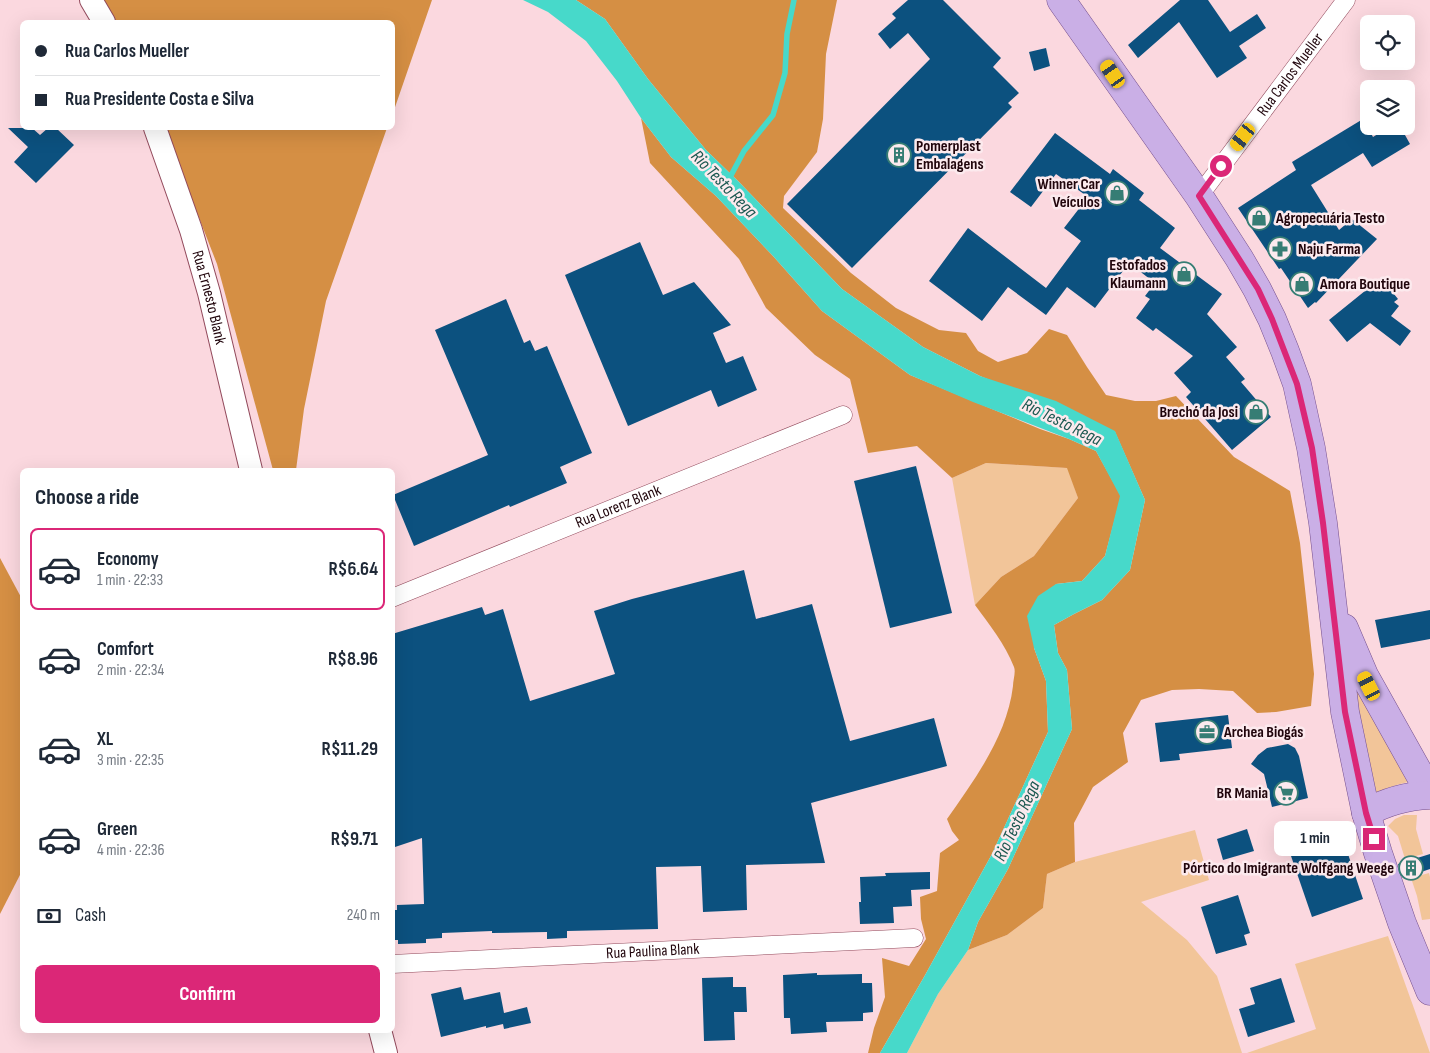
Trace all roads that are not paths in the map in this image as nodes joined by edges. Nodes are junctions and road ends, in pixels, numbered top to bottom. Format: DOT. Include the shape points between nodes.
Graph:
graph roads {
  1 [pos="91,0"];
  2 [pos="1061,0"];
  3 [pos="1346,0"];
  4 [pos="103,20"];
  5 [pos="156,130"];
  6 [pos="1199,196"];
  7 [pos="842,416"];
  8 [pos="251,468"];
  9 [pos="1331,596"];
  10 [pos="395,597"];
  11 [pos="1430,794"];
  12 [pos="1366,813"];
  13 [pos="1419,935"];
  14 [pos="914,938"];
  15 [pos="395,964"];
  16 [pos="1430,991"];
  17 [pos="381,1033"];
  18 [pos="386,1053"];
  1 -- 4 [label="street"];
  2 -- 6 [label="main road"];
  3 -- 6 [label="street, Rua Carlos Mueller"];
  5 -- 8 [label="street, Rua Ernesto Blank" via="209,293"];
  6 -- 9 [label="main road" via="1258,289 1297,384 1312,448"];
  7 -- 10 [label="street, Rua Lorenz Blank"];
  9 -- 11 [label="main road" via="1364,675"];
  9 -- 12 [label="main road" via="1345,712"];
  11 -- 12 [label="main road" via="1388,802"];
  12 -- 13 [label="main road" via="1388,884"];
  13 -- 16 [label="main road"];
  14 -- 15 [label="street, Rua Paulina Blank"];
  17 -- 18 [label="street"];
}
